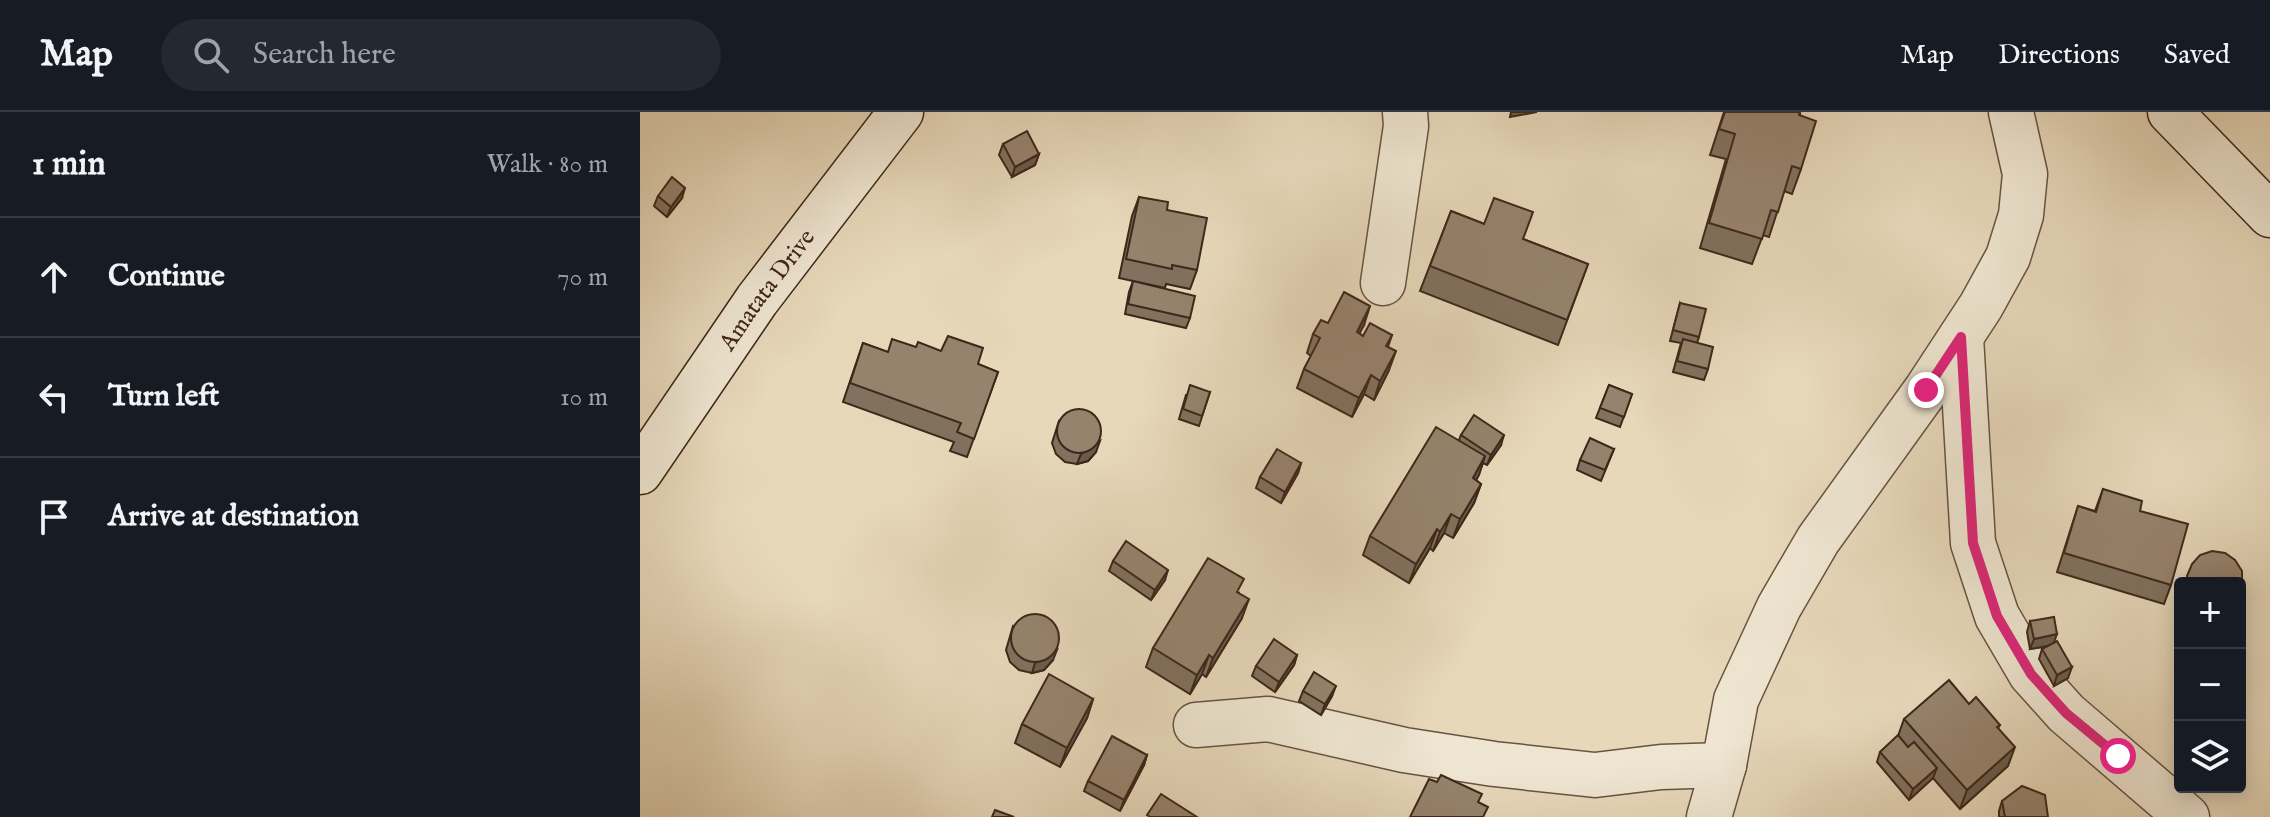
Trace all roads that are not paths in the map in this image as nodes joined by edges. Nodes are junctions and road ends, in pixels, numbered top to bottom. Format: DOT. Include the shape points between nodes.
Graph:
graph roads {
  1 [pos="901,112"];
  2 [pos="1405,112"];
  3 [pos="2011,112"];
  4 [pos="2170,112"];
  5 [pos="2270,215"];
  6 [pos="1383,283"];
  7 [pos="1961,337"];
  8 [pos="640,472"];
  9 [pos="1196,725"];
  10 [pos="1724,765"];
  11 [pos="1709,817"];
  12 [pos="2187,817"];
  1 -- 8 [label="street, Amatata Drive" via="757,300"];
  2 -- 6 [label="street"];
  3 -- 7 [label="street" via="2025,174 2021,215 2008,257"];
  4 -- 5 [label="street"];
  7 -- 10 [label="street" via="1818,540 1779,607 1736,700"];
  7 -- 12 [label="street" via="1973,543 1997,616 2031,674 2066,713"];
  9 -- 10 [label="street" via="1268,719 1404,750 1595,775"];
  10 -- 11 [label="street"];
}
